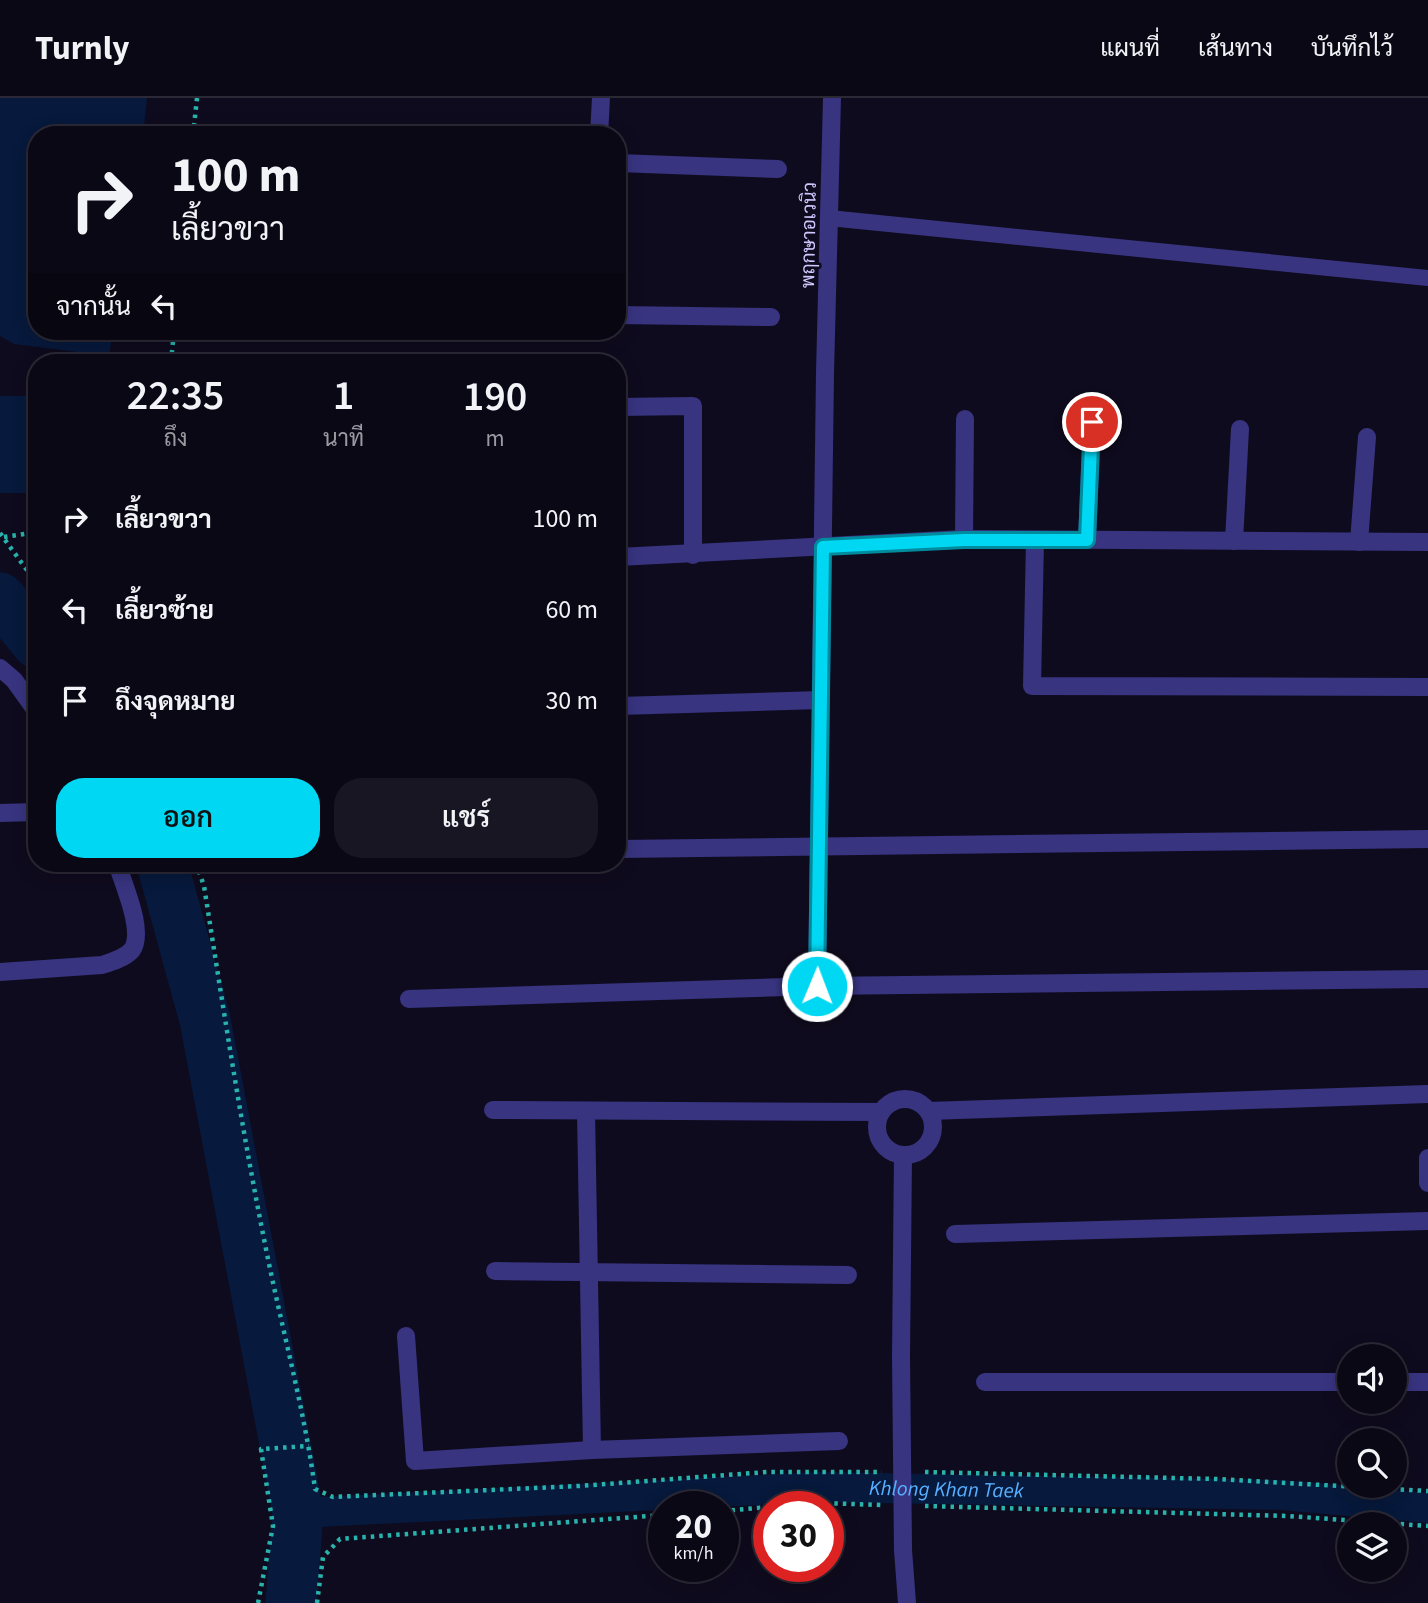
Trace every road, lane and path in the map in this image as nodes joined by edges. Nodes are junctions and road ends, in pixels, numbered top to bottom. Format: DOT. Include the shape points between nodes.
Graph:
graph roads {
  1 [pos="197,98"];
  2 [pos="601,98"];
  3 [pos="832,98"];
  4 [pos="194,126"];
  5 [pos="599,126"];
  6 [pos="626,163"];
  7 [pos="778,169"];
  8 [pos="829,218"];
  9 [pos="1428,278"];
  10 [pos="626,314"];
  11 [pos="771,317"];
  12 [pos="626,407"];
  13 [pos="965,419"];
  14 [pos="1092,422"];
  15 [pos="1240,429"];
  16 [pos="1367,437"];
  17 [pos="28,533"];
  18 [pos="2,535"];
  19 [pos="964,540"];
  20 [pos="1035,540"];
  21 [pos="1087,540"];
  22 [pos="1234,541"];
  23 [pos="1359,541"];
  24 [pos="1428,542"];
  25 [pos="823,547"];
  26 [pos="693,555"];
  27 [pos="626,557"];
  28 [pos="28,571"];
  29 [pos="0,668"];
  30 [pos="1428,687"];
  31 [pos="28,699"];
  32 [pos="821,700"];
  33 [pos="626,706"];
  34 [pos="28,812"];
  35 [pos="0,813"];
  36 [pos="1428,839"];
  37 [pos="819,848"];
  38 [pos="626,849"];
  39 [pos="120,872"];
  40 [pos="199,872"];
  41 [pos="0,972"];
  42 [pos="1428,979"];
  43 [pos="817,986"];
  44 [pos="409,999"];
  45 [pos="1428,1094"];
  46 [pos="493,1110"];
  47 [pos="586,1111"];
  48 [pos="928,1111"];
  49 [pos="881,1112"];
  50 [pos="903,1155"];
  51 [pos="1428,1158"];
  52 [pos="1428,1183"];
  53 [pos="1428,1221"];
  54 [pos="955,1234"];
  55 [pos="495,1271"];
  56 [pos="589,1272"];
  57 [pos="848,1275"];
  58 [pos="406,1336"];
  59 [pos="985,1382"];
  60 [pos="1337,1382"];
  61 [pos="1407,1382"];
  62 [pos="1428,1382"];
  63 [pos="839,1441"];
  64 [pos="310,1446"];
  65 [pos="592,1450"];
  66 [pos="892,1472"];
  67 [pos="920,1472"];
  68 [pos="1428,1491"];
  69 [pos="844,1504"];
  70 [pos="889,1505"];
  71 [pos="916,1506"];
  72 [pos="648,1516"];
  73 [pos="1428,1526"];
  74 [pos="258,1603"];
  75 [pos="317,1603"];
  76 [pos="907,1603"];
  1 -- 4 [label="path"];
  2 -- 5 [label="street"];
  3 -- 8 [label="street, พฤกษาอเวนิว"];
  6 -- 7 [label="street"];
  8 -- 9 [label="lane"];
  8 -- 25 [label="street, พฤกษาอเวนิว"];
  10 -- 11 [label="street"];
  12 -- 26 [label="street" via="692,406"];
  13 -- 19 [label="street"];
  14 -- 21 [label="street"];
  15 -- 22 [label="street"];
  16 -- 23 [label="street"];
  17 -- 18 [label="path"];
  18 -- 28 [label="path"];
  19 -- 20 [label="street"];
  19 -- 25 [label="street"];
  20 -- 21 [label="street"];
  20 -- 30 [label="street" via="1032,686"];
  21 -- 22 [label="street"];
  22 -- 23 [label="street"];
  23 -- 24 [label="street"];
  25 -- 26 [label="street"];
  25 -- 32 [label="street, พฤกษาอเวนิว"];
  26 -- 27 [label="street"];
  29 -- 31 [label="street"];
  32 -- 33 [label="street"];
  32 -- 37 [label="street, พฤกษาอเวนิว"];
  34 -- 35 [label="street"];
  36 -- 37 [label="street"];
  37 -- 38 [label="street"];
  37 -- 43 [label="street, พฤกษาอเวนิว"];
  39 -- 41 [label="street" via="136,925 131,952 102,965"];
  40 -- 64 [label="path" via="245,1144"];
  42 -- 43 [label="street"];
  43 -- 44 [label="street"];
  45 -- 48 [label="street"];
  46 -- 47 [label="street"];
  47 -- 49 [label="street"];
  47 -- 56 [label="street"];
  48 -- 49 [label="street" via="905,1099"];
  48 -- 50 [label="street" via="933,1128 927,1145"];
  49 -- 50 [label="street" via="879,1140"];
  50 -- 76 [label="street, bridge" via="902,1550"];
  51 -- 52 [label="street"];
  53 -- 54 [label="street"];
  55 -- 56 [label="street"];
  56 -- 57 [label="street"];
  56 -- 65 [label="street"];
  58 -- 65 [label="street" via="415,1461"];
  59 -- 60 [label="street"];
  61 -- 62 [label="street"];
  63 -- 65 [label="street"];
  64 -- 66 [label="path" via="316,1489 333,1496 579,1486 767,1472"];
  64 -- 74 [label="path" via="261,1449 273,1527"];
  67 -- 68 [label="path" via="1203,1479"];
  69 -- 70 [label="path"];
  71 -- 73 [label="path" via="1288,1516"];
  72 -- 75 [label="path" via="340,1539 324,1557"];
}
